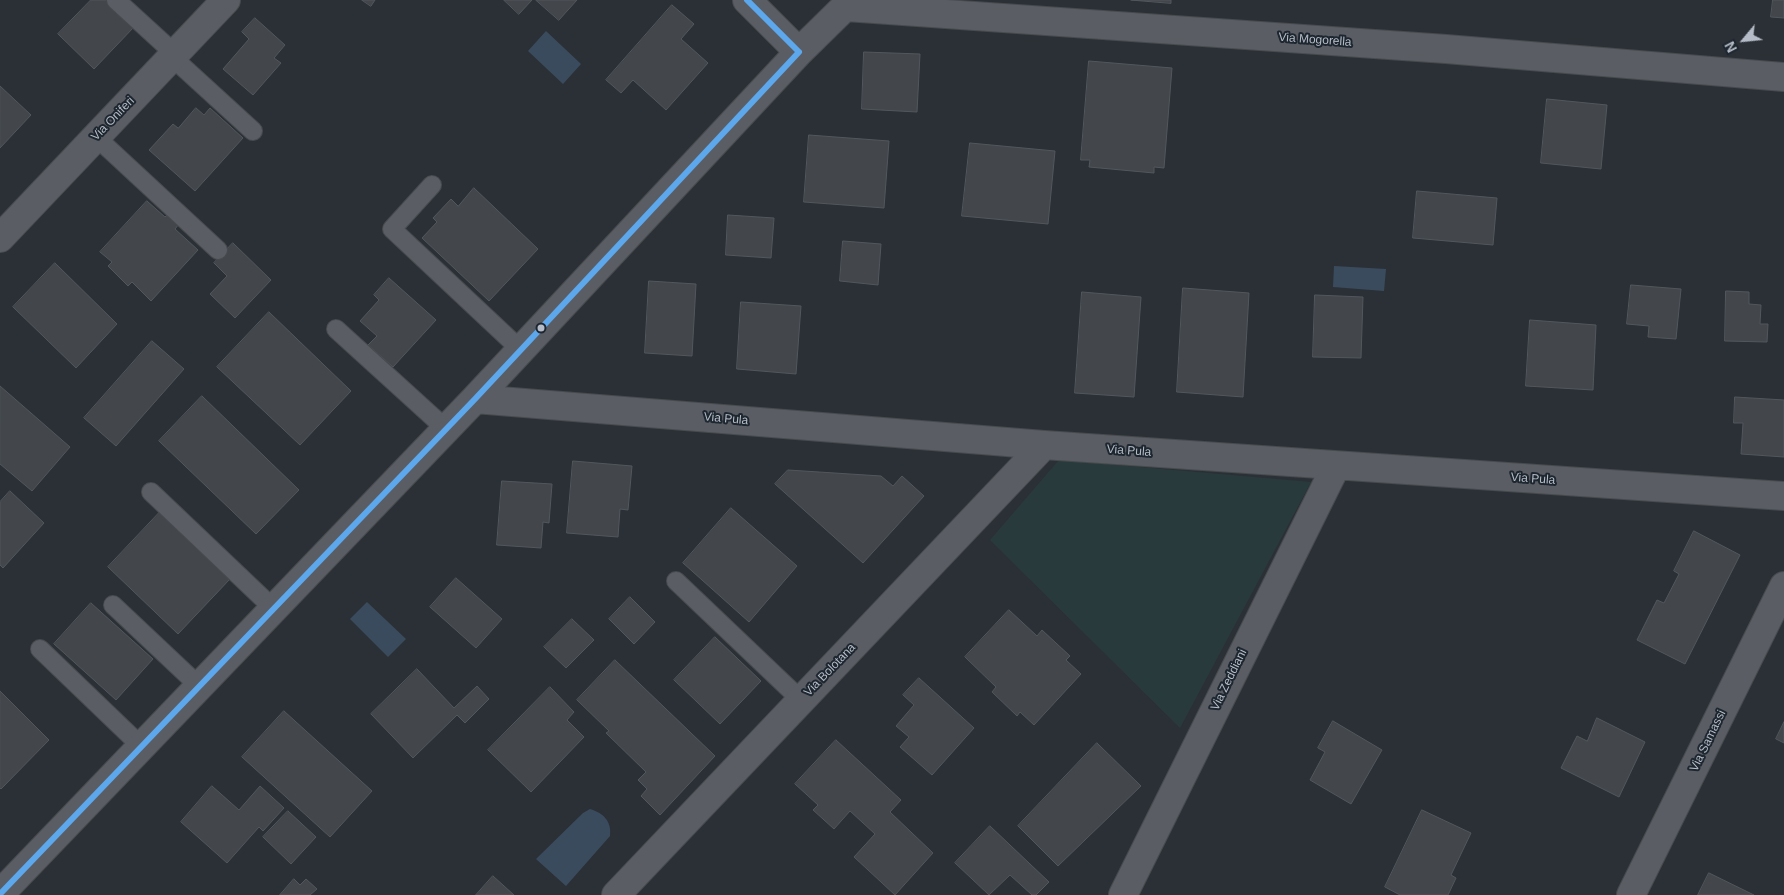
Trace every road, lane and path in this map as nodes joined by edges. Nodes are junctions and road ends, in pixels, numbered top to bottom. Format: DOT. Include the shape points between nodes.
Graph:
graph roads {
  1 [pos="116,0"];
  2 [pos="226,0"];
  3 [pos="747,0"];
  4 [pos="849,3"];
  5 [pos="799,52"];
  6 [pos="174,56"];
  7 [pos="1784,77"];
  8 [pos="253,131"];
  9 [pos="96,137"];
  10 [pos="432,185"];
  11 [pos="0,238"];
  12 [pos="218,250"];
  13 [pos="336,329"];
  14 [pos="521,350"];
  15 [pos="475,399"];
  16 [pos="446,429"];
  17 [pos="1044,445"];
  18 [pos="1336,466"];
  19 [pos="151,492"];
  20 [pos="1784,496"];
  21 [pos="676,581"];
  22 [pos="1784,586"];
  23 [pos="113,606"];
  24 [pos="274,609"];
  25 [pos="40,649"];
  26 [pos="199,686"];
  27 [pos="801,700"];
  28 [pos="141,746"];
  29 [pos="0,894"];
  30 [pos="616,895"];
  31 [pos="1123,895"];
  32 [pos="1631,895"];
  1 -- 6 [label="lane"];
  2 -- 6 [label="street, Via Oniferi"];
  3 -- 5 [label="street"];
  4 -- 5 [label="street"];
  4 -- 7 [label="street, Via Mogorella"];
  5 -- 14 [label="street"];
  6 -- 8 [label="lane"];
  6 -- 9 [label="street, Via Oniferi"];
  9 -- 11 [label="street, Via Oniferi"];
  9 -- 12 [label="lane"];
  10 -- 14 [label="lane" via="392,229"];
  13 -- 16 [label="lane"];
  14 -- 15 [label="street"];
  15 -- 16 [label="street"];
  15 -- 17 [label="street, Via Pula"];
  16 -- 24 [label="street"];
  17 -- 18 [label="street, Via Pula"];
  17 -- 27 [label="street, Via Bolotana"];
  18 -- 20 [label="street, Via Pula"];
  18 -- 31 [label="street, Via Zeddiani"];
  19 -- 24 [label="lane"];
  21 -- 27 [label="lane"];
  22 -- 32 [label="street, Via Samassi"];
  23 -- 26 [label="lane"];
  24 -- 26 [label="street"];
  25 -- 28 [label="lane"];
  26 -- 28 [label="street"];
  27 -- 30 [label="street, Via Bolotana"];
  28 -- 29 [label="street"];
}
